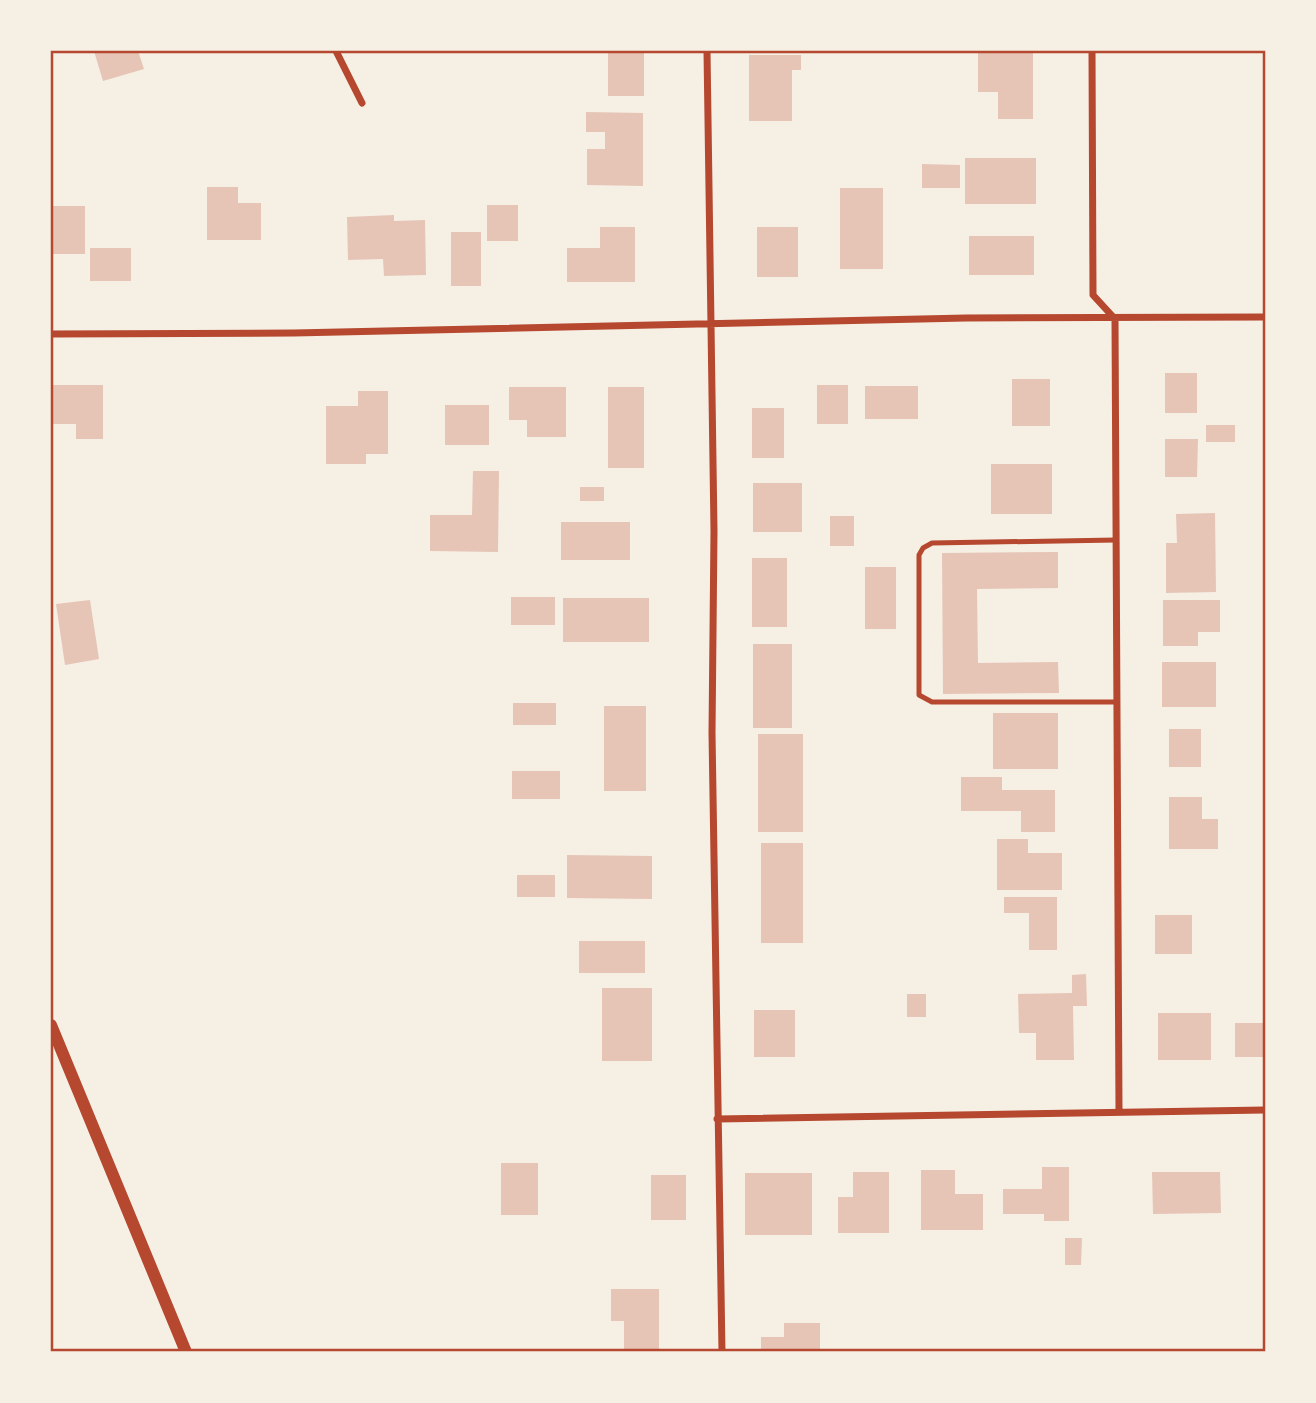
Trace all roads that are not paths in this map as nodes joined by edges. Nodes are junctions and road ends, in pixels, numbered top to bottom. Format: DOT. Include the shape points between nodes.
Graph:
graph roads {
  1 [pos="336,51"];
  2 [pos="707,51"];
  3 [pos="1092,51"];
  4 [pos="362,103"];
  5 [pos="1265,317"];
  6 [pos="1115,319"];
  7 [pos="711,325"];
  8 [pos="51,334"];
  9 [pos="1116,540"];
  10 [pos="1117,702"];
  11 [pos="51,1025"];
  12 [pos="1265,1110"];
  13 [pos="1119,1112"];
  14 [pos="717,1119"];
  15 [pos="186,1352"];
  16 [pos="722,1352"];
  1 -- 4 [label="street"];
  2 -- 7 [label="street"];
  3 -- 6 [label="street" via="1093,295"];
  5 -- 6 [label="street"];
  6 -- 7 [label="street"];
  6 -- 9 [label="street"];
  7 -- 8 [label="street"];
  7 -- 14 [label="street"];
  9 -- 10 [label="street"];
  9 -- 10 [label="lane" via="932,543 923,548 919,555 919,695 932,702"];
  10 -- 13 [label="street"];
  11 -- 15 [label="street"];
  12 -- 13 [label="street"];
  13 -- 14 [label="street"];
  14 -- 16 [label="street"];
}
